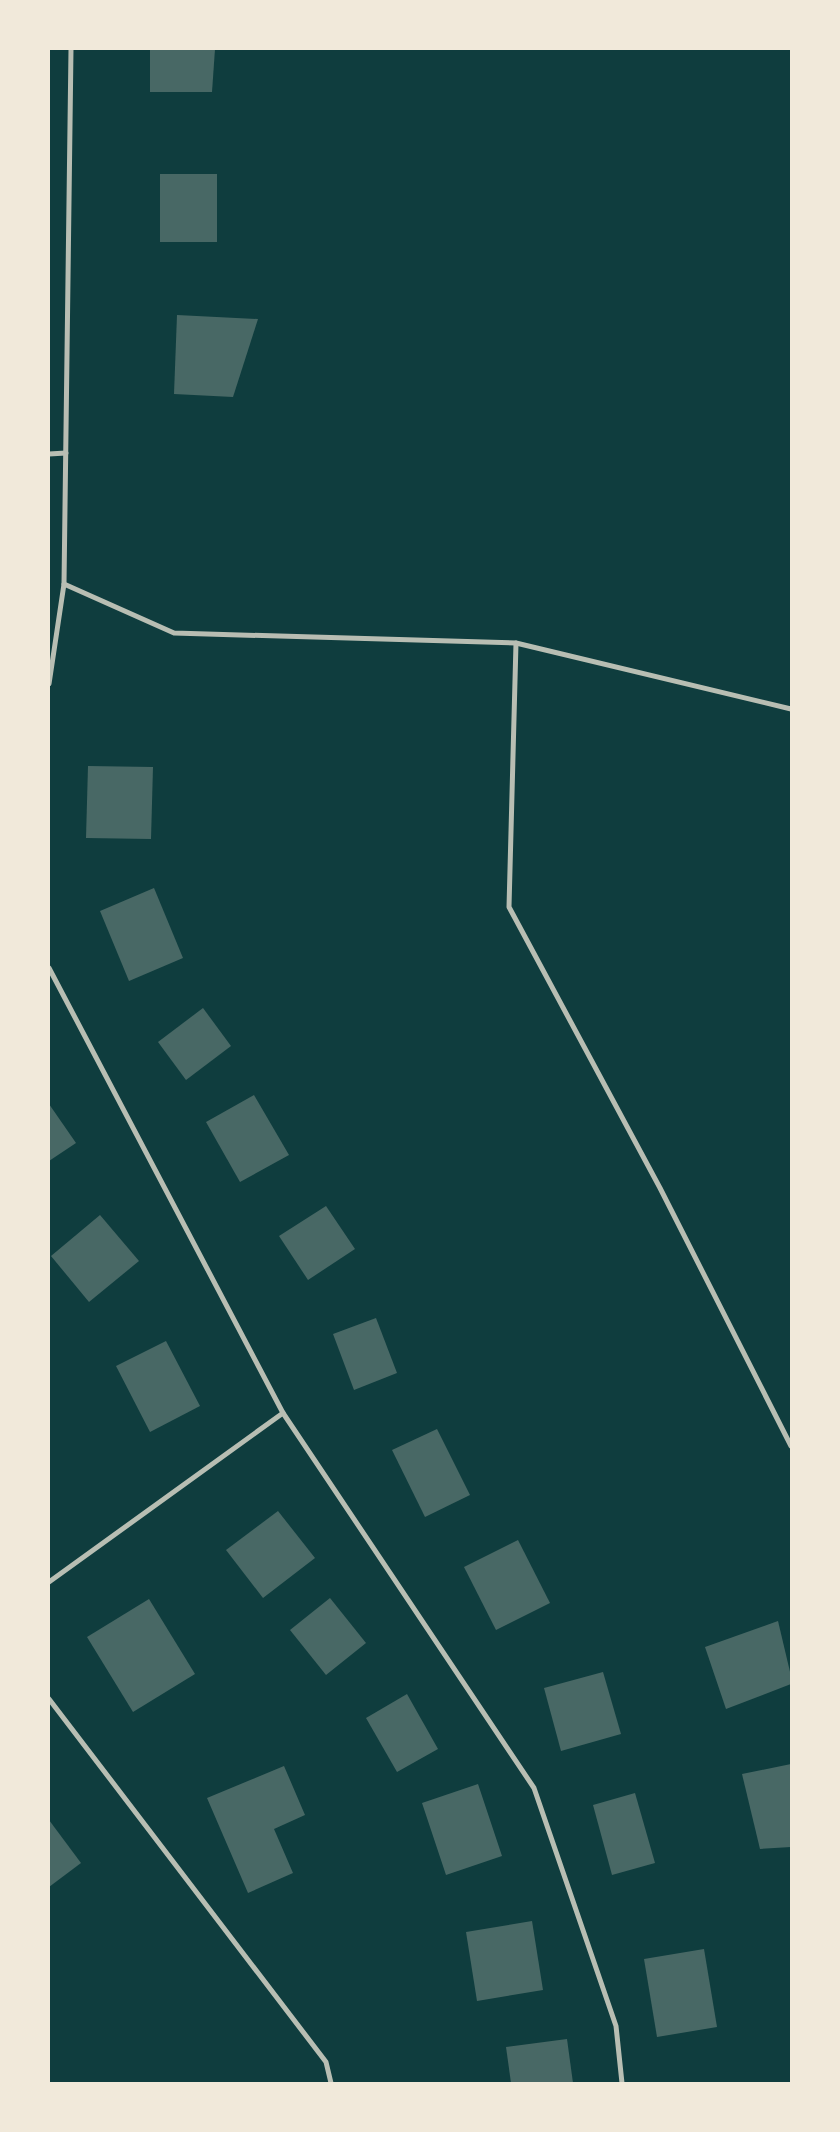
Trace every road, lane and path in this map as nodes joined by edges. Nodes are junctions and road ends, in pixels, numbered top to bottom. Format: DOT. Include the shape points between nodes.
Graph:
graph roads {
  1 [pos="71,49"];
  2 [pos="66,453"];
  3 [pos="49,454"];
  4 [pos="64,584"];
  5 [pos="516,643"];
  6 [pos="49,684"];
  7 [pos="791,710"];
  8 [pos="49,968"];
  9 [pos="283,1413"];
  10 [pos="791,1446"];
  11 [pos="49,1582"];
  12 [pos="49,1699"];
  13 [pos="331,2083"];
  14 [pos="622,2083"];
  1 -- 2 [label="street"];
  2 -- 3 [label="street"];
  2 -- 4 [label="street"];
  4 -- 5 [label="street" via="174,633"];
  4 -- 6 [label="street"];
  5 -- 7 [label="street"];
  5 -- 10 [label="street" via="510,907 660,1188"];
  8 -- 9 [label="street"];
  9 -- 11 [label="street"];
  9 -- 14 [label="street" via="534,1788 616,2026"];
  12 -- 13 [label="street" via="326,2062"];
}
